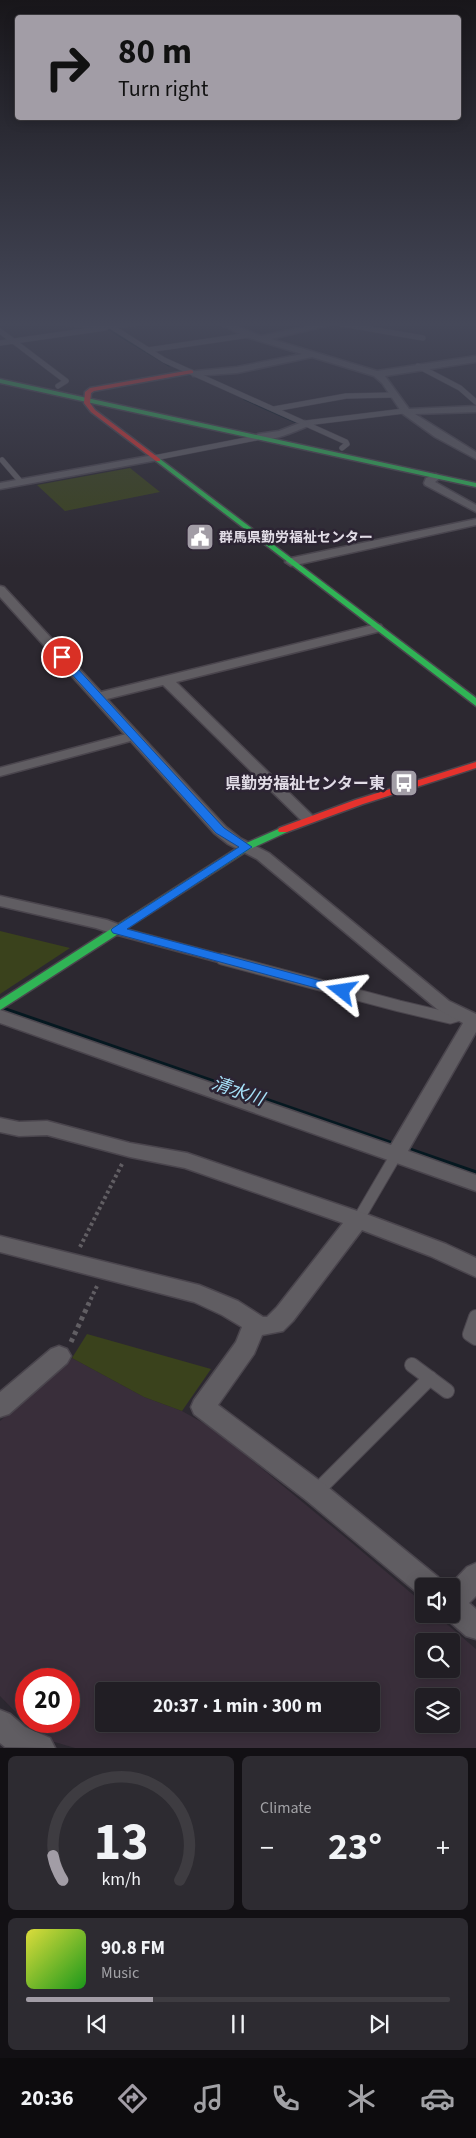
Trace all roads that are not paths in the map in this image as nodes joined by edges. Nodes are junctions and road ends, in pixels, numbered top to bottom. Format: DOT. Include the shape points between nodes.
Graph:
graph roads {
  1 [pos="88,405"];
  2 [pos="124,405"];
  3 [pos="132,405"];
  4 [pos="264,405"];
  5 [pos="299,405"];
  6 [pos="400,405"];
  7 [pos="274,409"];
  8 [pos="476,409"];
  9 [pos="405,411"];
  10 [pos="305,424"];
  11 [pos="281,434"];
  12 [pos="258,437"];
  13 [pos="342,448"];
  14 [pos="476,456"];
  15 [pos="154,458"];
  16 [pos="2,460"];
  17 [pos="436,476"];
  18 [pos="476,477"];
  19 [pos="21,482"];
  20 [pos="476,485"];
  21 [pos="0,486"];
  22 [pos="476,509"];
  23 [pos="476,522"];
  24 [pos="292,562"];
  25 [pos="0,590"];
  26 [pos="377,628"];
  27 [pos="166,680"];
  28 [pos="98,697"];
  29 [pos="476,703"];
  30 [pos="134,736"];
  31 [pos="476,765"];
  32 [pos="0,772"];
  33 [pos="308,819"];
  34 [pos="246,847"];
  35 [pos="0,902"];
  36 [pos="117,930"];
  37 [pos="0,1006"];
  38 [pos="0,1016"];
  39 [pos="470,1019"];
  40 [pos="0,1125"];
  41 [pos="396,1155"];
  42 [pos="476,1183"];
  43 [pos="358,1220"];
  44 [pos="0,1244"];
  45 [pos="476,1268"];
  46 [pos="476,1317"];
  47 [pos="254,1323"];
  48 [pos="476,1338"];
  49 [pos="59,1356"];
  50 [pos="412,1365"];
  51 [pos="430,1378"];
  52 [pos="447,1391"];
  53 [pos="0,1407"];
  54 [pos="315,1492"];
  55 [pos="476,1576"];
  56 [pos="419,1578"];
  57 [pos="460,1595"];
  58 [pos="460,1613"];
  59 [pos="476,1626"];
  60 [pos="0,1724"];
  61 [pos="40,1748"];
  1 -- 15 [label="main road"];
  2 -- 12 [label="main road"];
  3 -- 11 [label="main road"];
  4 -- 7 [label="lane"];
  5 -- 7 [label="lane"];
  6 -- 9 [label="street"];
  7 -- 10 [label="lane"];
  8 -- 9 [label="street"];
  9 -- 10 [label="lane"];
  9 -- 14 [label="street"];
  10 -- 11 [label="street"];
  10 -- 13 [label="lane" via="346,442"];
  11 -- 12 [label="street"];
  11 -- 13 [label="main road"];
  12 -- 15 [label="lane"];
  12 -- 17 [label="main road"];
  13 -- 18 [label="main road"];
  15 -- 19 [label="street"];
  15 -- 24 [label="main road"];
  16 -- 19 [label="lane"];
  17 -- 20 [label="main road"];
  17 -- 22 [label="street" via="429,483"];
  19 -- 21 [label="street"];
  23 -- 24 [label="street"];
  24 -- 26 [label="main road"];
  25 -- 28 [label="street"];
  26 -- 27 [label="street"];
  26 -- 29 [label="main road"];
  27 -- 28 [label="street"];
  27 -- 33 [label="street"];
  28 -- 30 [label="street"];
  30 -- 32 [label="lane"];
  30 -- 34 [label="street" via="220,830"];
  31 -- 33 [label="main road"];
  33 -- 34 [label="main road"];
  34 -- 36 [label="main road"];
  34 -- 39 [label="street" via="263,856 443,1004"];
  35 -- 36 [label="street"];
  36 -- 37 [label="main road"];
  36 -- 39 [label="lane" via="399,1006 450,1018"];
  38 -- 41 [label="street"];
  39 -- 41 [label="street"];
  40 -- 43 [label="street" via="19,1129 47,1128 187,1161"];
  41 -- 42 [label="street"];
  41 -- 43 [label="lane"];
  43 -- 45 [label="street"];
  43 -- 47 [label="street" via="275,1324"];
  44 -- 47 [label="street" via="199,1294"];
  46 -- 48 [label="lane" via="470,1334"];
  47 -- 54 [label="street" via="246,1347 203,1407"];
  49 -- 53 [label="street"];
  50 -- 51 [label="lane"];
  51 -- 52 [label="lane"];
  51 -- 54 [label="lane"];
  54 -- 56 [label="street"];
  55 -- 57 [label="street"];
  58 -- 59 [label="street"];
  60 -- 61 [label="street" via="15,1737"];
}
